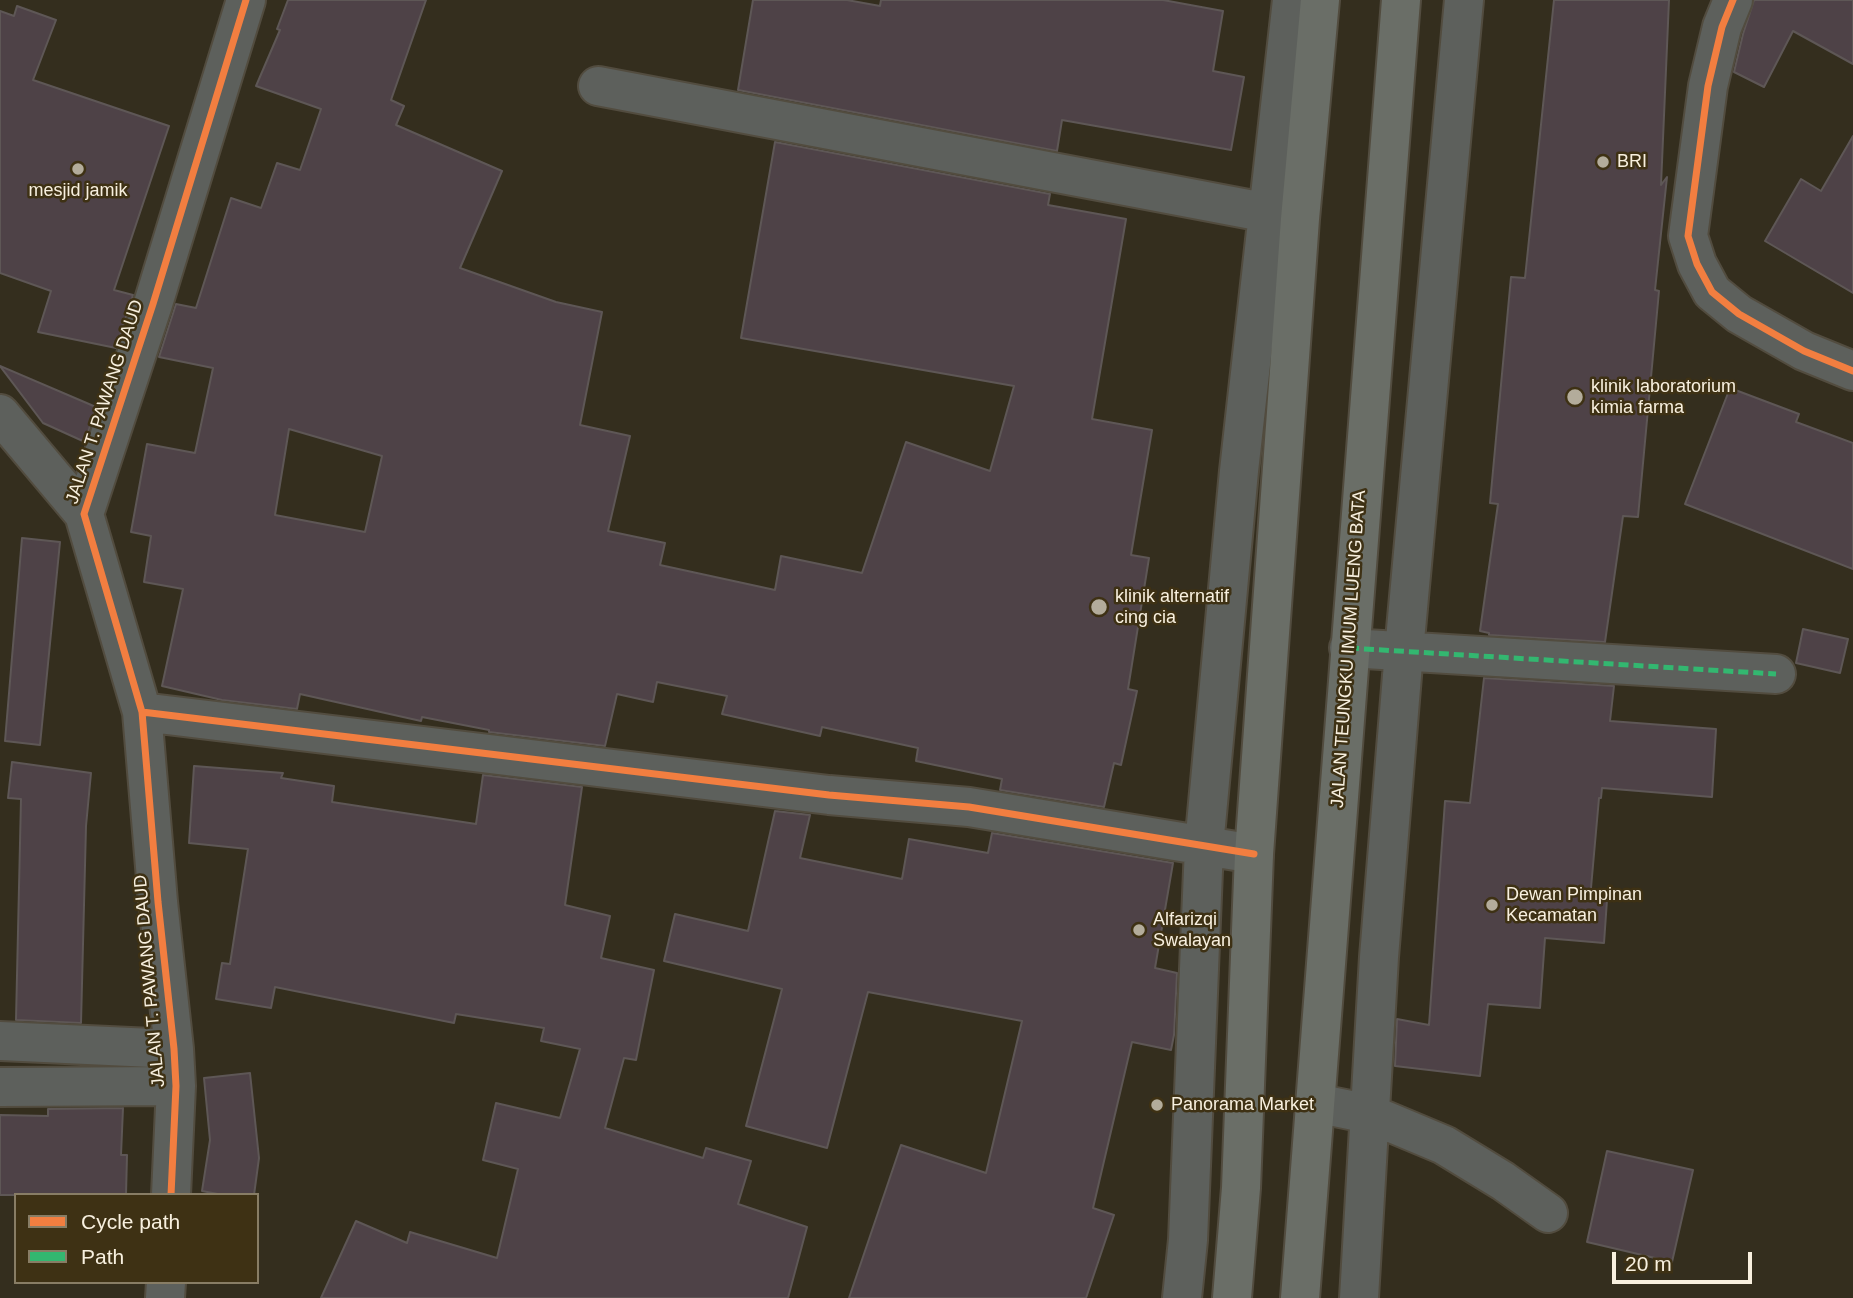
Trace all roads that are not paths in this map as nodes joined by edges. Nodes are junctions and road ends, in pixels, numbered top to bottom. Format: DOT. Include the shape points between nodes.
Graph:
graph roads {
  1 [pos="246,0"];
  2 [pos="1292,0"];
  3 [pos="1320,0"];
  4 [pos="1401,0"];
  5 [pos="1464,0"];
  6 [pos="1733,0"];
  7 [pos="598,86"];
  8 [pos="1285,216"];
  9 [pos="1853,371"];
  10 [pos="0,414"];
  11 [pos="84,514"];
  12 [pos="1349,648"];
  13 [pos="1404,651"];
  14 [pos="1776,674"];
  15 [pos="142,712"];
  16 [pos="1204,846"];
  17 [pos="1254,854"];
  18 [pos="0,1041"];
  19 [pos="174,1049"];
  20 [pos="176,1086"];
  21 [pos="0,1087"];
  22 [pos="1315,1103"];
  23 [pos="1370,1114"];
  24 [pos="171,1193"];
  25 [pos="1548,1213"];
  26 [pos="1182,1298"];
  27 [pos="1232,1298"];
  28 [pos="1300,1298"];
  29 [pos="1359,1298"];
  1 -- 11 [label="street, JALAN T. PAWANG DAUD"];
  2 -- 8 [label="street"];
  3 -- 8 [label="highway"];
  4 -- 12 [label="highway, JALAN TEUNGKU IMUM LUENG BATA"];
  5 -- 13 [label="street"];
  6 -- 9 [label="street" via="1708,86 1688,236 1697,264 1713,292 1739,314 1804,351"];
  7 -- 8 [label="street"];
  8 -- 16 [label="street" via="1240,471"];
  8 -- 17 [label="highway"];
  10 -- 11 [label="street"];
  11 -- 15 [label="street, JALAN T. PAWANG DAUD"];
  12 -- 13 [label="street"];
  12 -- 22 [label="highway, JALAN TEUNGKU IMUM LUENG BATA"];
  13 -- 14 [label="street"];
  13 -- 23 [label="street"];
  15 -- 16 [label="street" via="829,795 969,807"];
  15 -- 19 [label="street, JALAN T. PAWANG DAUD"];
  16 -- 17 [label="street"];
  16 -- 26 [label="street"];
  17 -- 27 [label="highway" via="1241,1188"];
  18 -- 19 [label="street"];
  19 -- 20 [label="street, JALAN T. PAWANG DAUD"];
  20 -- 21 [label="street"];
  20 -- 24 [label="street, JALAN T. PAWANG DAUD"];
  22 -- 23 [label="street"];
  22 -- 28 [label="highway, JALAN TEUNGKU IMUM LUENG BATA"];
  23 -- 25 [label="street" via="1444,1145"];
  23 -- 29 [label="street"];
}
